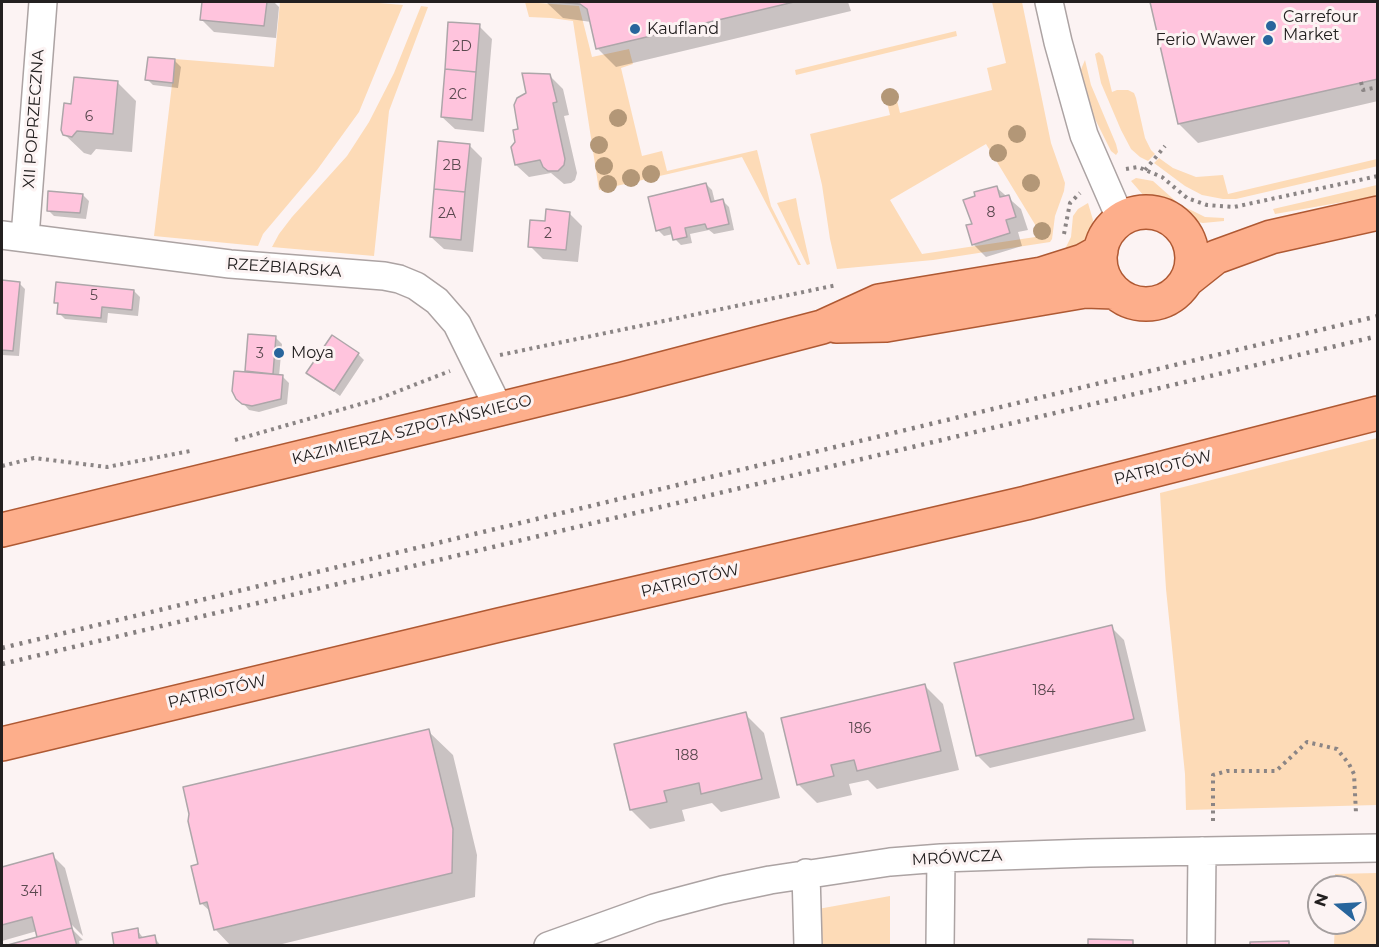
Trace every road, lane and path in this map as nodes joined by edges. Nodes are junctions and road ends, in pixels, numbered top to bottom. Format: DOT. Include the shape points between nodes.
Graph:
graph roads {
  1 [pos="43,2"];
  2 [pos="1049,2"];
  3 [pos="1361,82"];
  4 [pos="1377,87"];
  5 [pos="1165,146"];
  6 [pos="1145,170"];
  7 [pos="1377,176"];
  8 [pos="1104,179"];
  9 [pos="1377,213"];
  10 [pos="1120,220"];
  11 [pos="1184,231"];
  12 [pos="14,236"];
  13 [pos="1271,237"];
  14 [pos="1062,239"];
  15 [pos="1101,251"];
  16 [pos="1187,280"];
  17 [pos="840,285"];
  18 [pos="1114,292"];
  19 [pos="822,327"];
  20 [pos="476,361"];
  21 [pos="499,409"];
  22 [pos="1377,414"];
  23 [pos="234,440"];
  24 [pos="200,448"];
  25 [pos="2,465"];
  26 [pos="2,530"];
  27 [pos="2,744"];
  28 [pos="1356,813"];
  29 [pos="1213,821"];
  30 [pos="1377,848"];
  31 [pos="1202,852"];
  32 [pos="941,858"];
  33 [pos="806,873"];
  34 [pos="548,945"];
  35 [pos="808,945"];
  36 [pos="940,945"];
  37 [pos="1201,945"];
  1 -- 12 [label="street, XII POPRZECZNA"];
  2 -- 8 [label="street" via="1084,135"];
  3 -- 4 [label="path" via="1363,90"];
  5 -- 6 [label="path"];
  6 -- 7 [label="path" via="1162,177 1186,198 1207,205 1234,207"];
  6 -- 8 [label="path" via="1122,169"];
  8 -- 10 [label="street"];
  8 -- 14 [label="path" via="1070,203"];
  9 -- 13 [label="main road"];
  10 -- 11 [label="main road" via="1138,213 1155,213 1171,219"];
  10 -- 15 [label="main road" via="1107,233"];
  11 -- 13 [label="main road" via="1211,236"];
  11 -- 16 [label="main road" via="1191,247 1192,264"];
  12 -- 20 [label="street, RZEŹBIARSKA" via="230,264 399,279 437,301 457,324"];
  13 -- 16 [label="main road" via="1216,257"];
  15 -- 18 [label="main road" via="1105,280"];
  15 -- 19 [label="main road, KAZIMIERZA SZPOTAŃSKIEGO" via="1042,274 879,301"];
  16 -- 18 [label="main road" via="1177,293 1146,305 1130,302"];
  17 -- 20 [label="path"];
  18 -- 19 [label="main road, KAZIMIERZA SZPOTAŃSKIEGO" via="1085,291 886,325"];
  19 -- 21 [label="main road, KAZIMIERZA SZPOTAŃSKIEGO"];
  20 -- 21 [label="street, RZEŹBIARSKA"];
  20 -- 23 [label="path" via="378,399"];
  21 -- 26 [label="main road, KAZIMIERZA SZPOTAŃSKIEGO"];
  22 -- 27 [label="main road, PATRIOTÓW" via="1026,503"];
  24 -- 25 [label="path" via="107,467 34,458"];
  28 -- 29 [label="path" via="1354,774 1349,764 1337,749 1307,742 1276,771 1227,771 1213,775"];
  30 -- 31 [label="street, MRÓWCZA"];
  31 -- 32 [label="street, MRÓWCZA"];
  31 -- 37 [label="street"];
  32 -- 33 [label="street, MRÓWCZA"];
  32 -- 36 [label="street"];
  33 -- 34 [label="street, MRÓWCZA" via="654,908"];
  33 -- 35 [label="street"];
}
